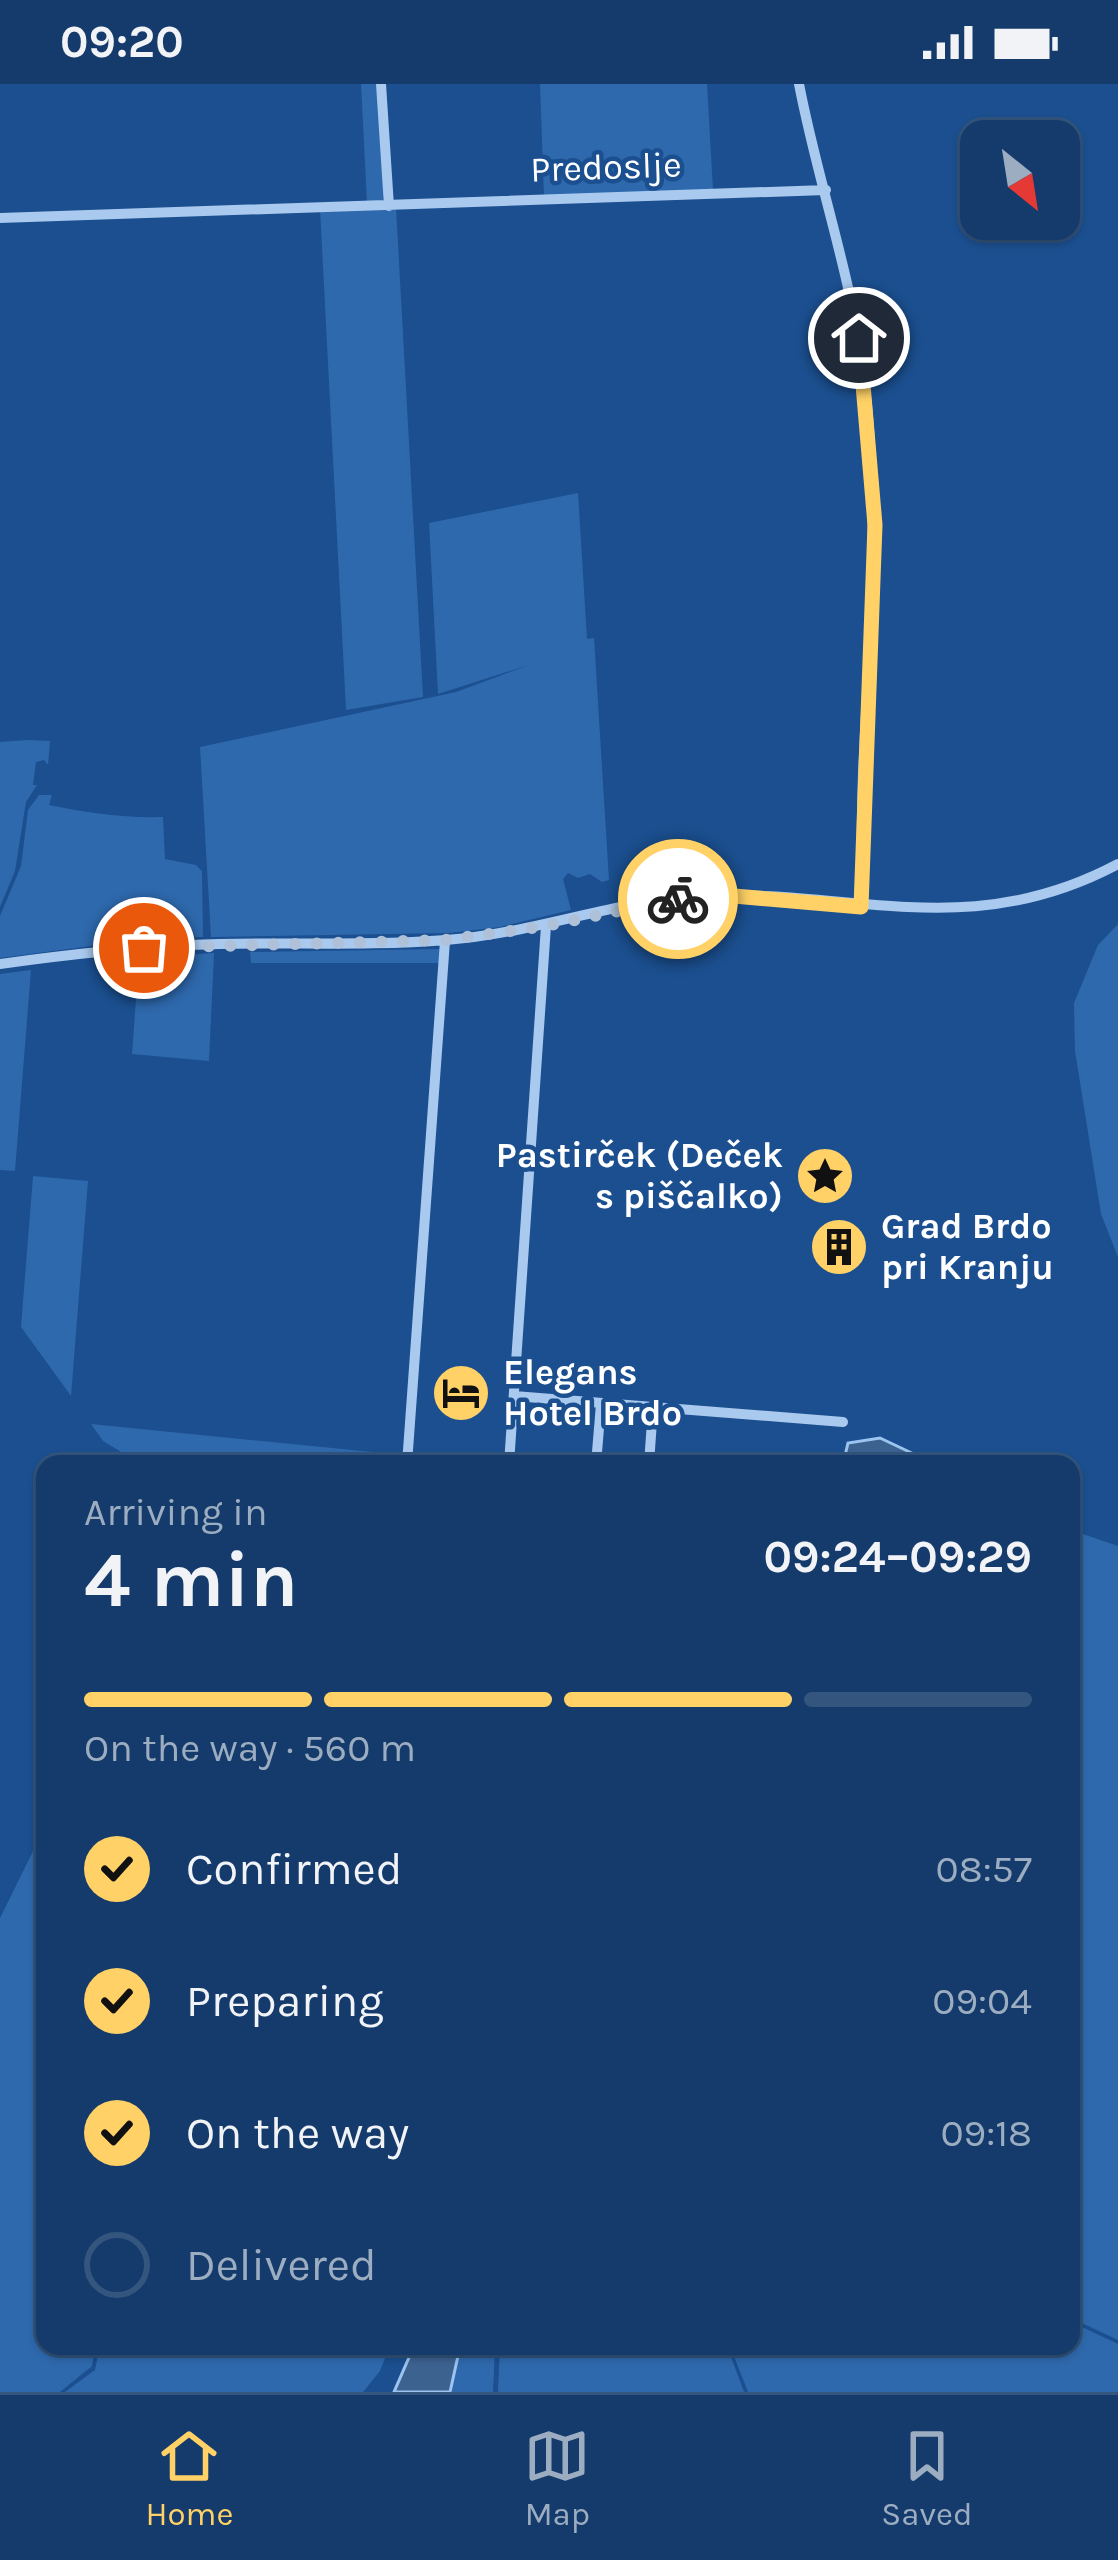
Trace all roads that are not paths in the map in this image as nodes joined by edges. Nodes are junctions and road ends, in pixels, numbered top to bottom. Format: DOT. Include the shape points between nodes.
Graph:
graph roads {
  1 [pos="381,84"];
  2 [pos="799,84"];
  3 [pos="826,190"];
  4 [pos="389,206"];
  5 [pos="0,218"];
  6 [pos="1118,864"];
  7 [pos="861,907"];
  8 [pos="546,926"];
  9 [pos="445,940"];
  10 [pos="0,964"];
  11 [pos="514,1396"];
  12 [pos="601,1404"];
  13 [pos="653,1407"];
  14 [pos="843,1422"];
  15 [pos="408,1455"];
  16 [pos="510,1455"];
  17 [pos="597,1455"];
  18 [pos="650,1455"];
  1 -- 4 [label="street"];
  2 -- 3 [label="street"];
  3 -- 4 [label="street, Predoslje"];
  3 -- 7 [label="street" via="859,338 875,525"];
  4 -- 5 [label="street, Predoslje"];
  6 -- 7 [label="street" via="998,906"];
  7 -- 8 [label="street" via="696,896"];
  8 -- 9 [label="street"];
  8 -- 11 [label="street"];
  9 -- 10 [label="street" via="168,946"];
  9 -- 15 [label="street"];
  11 -- 12 [label="street"];
  11 -- 16 [label="street"];
  12 -- 13 [label="street"];
  12 -- 17 [label="street"];
  13 -- 14 [label="street"];
  13 -- 18 [label="street"];
}
